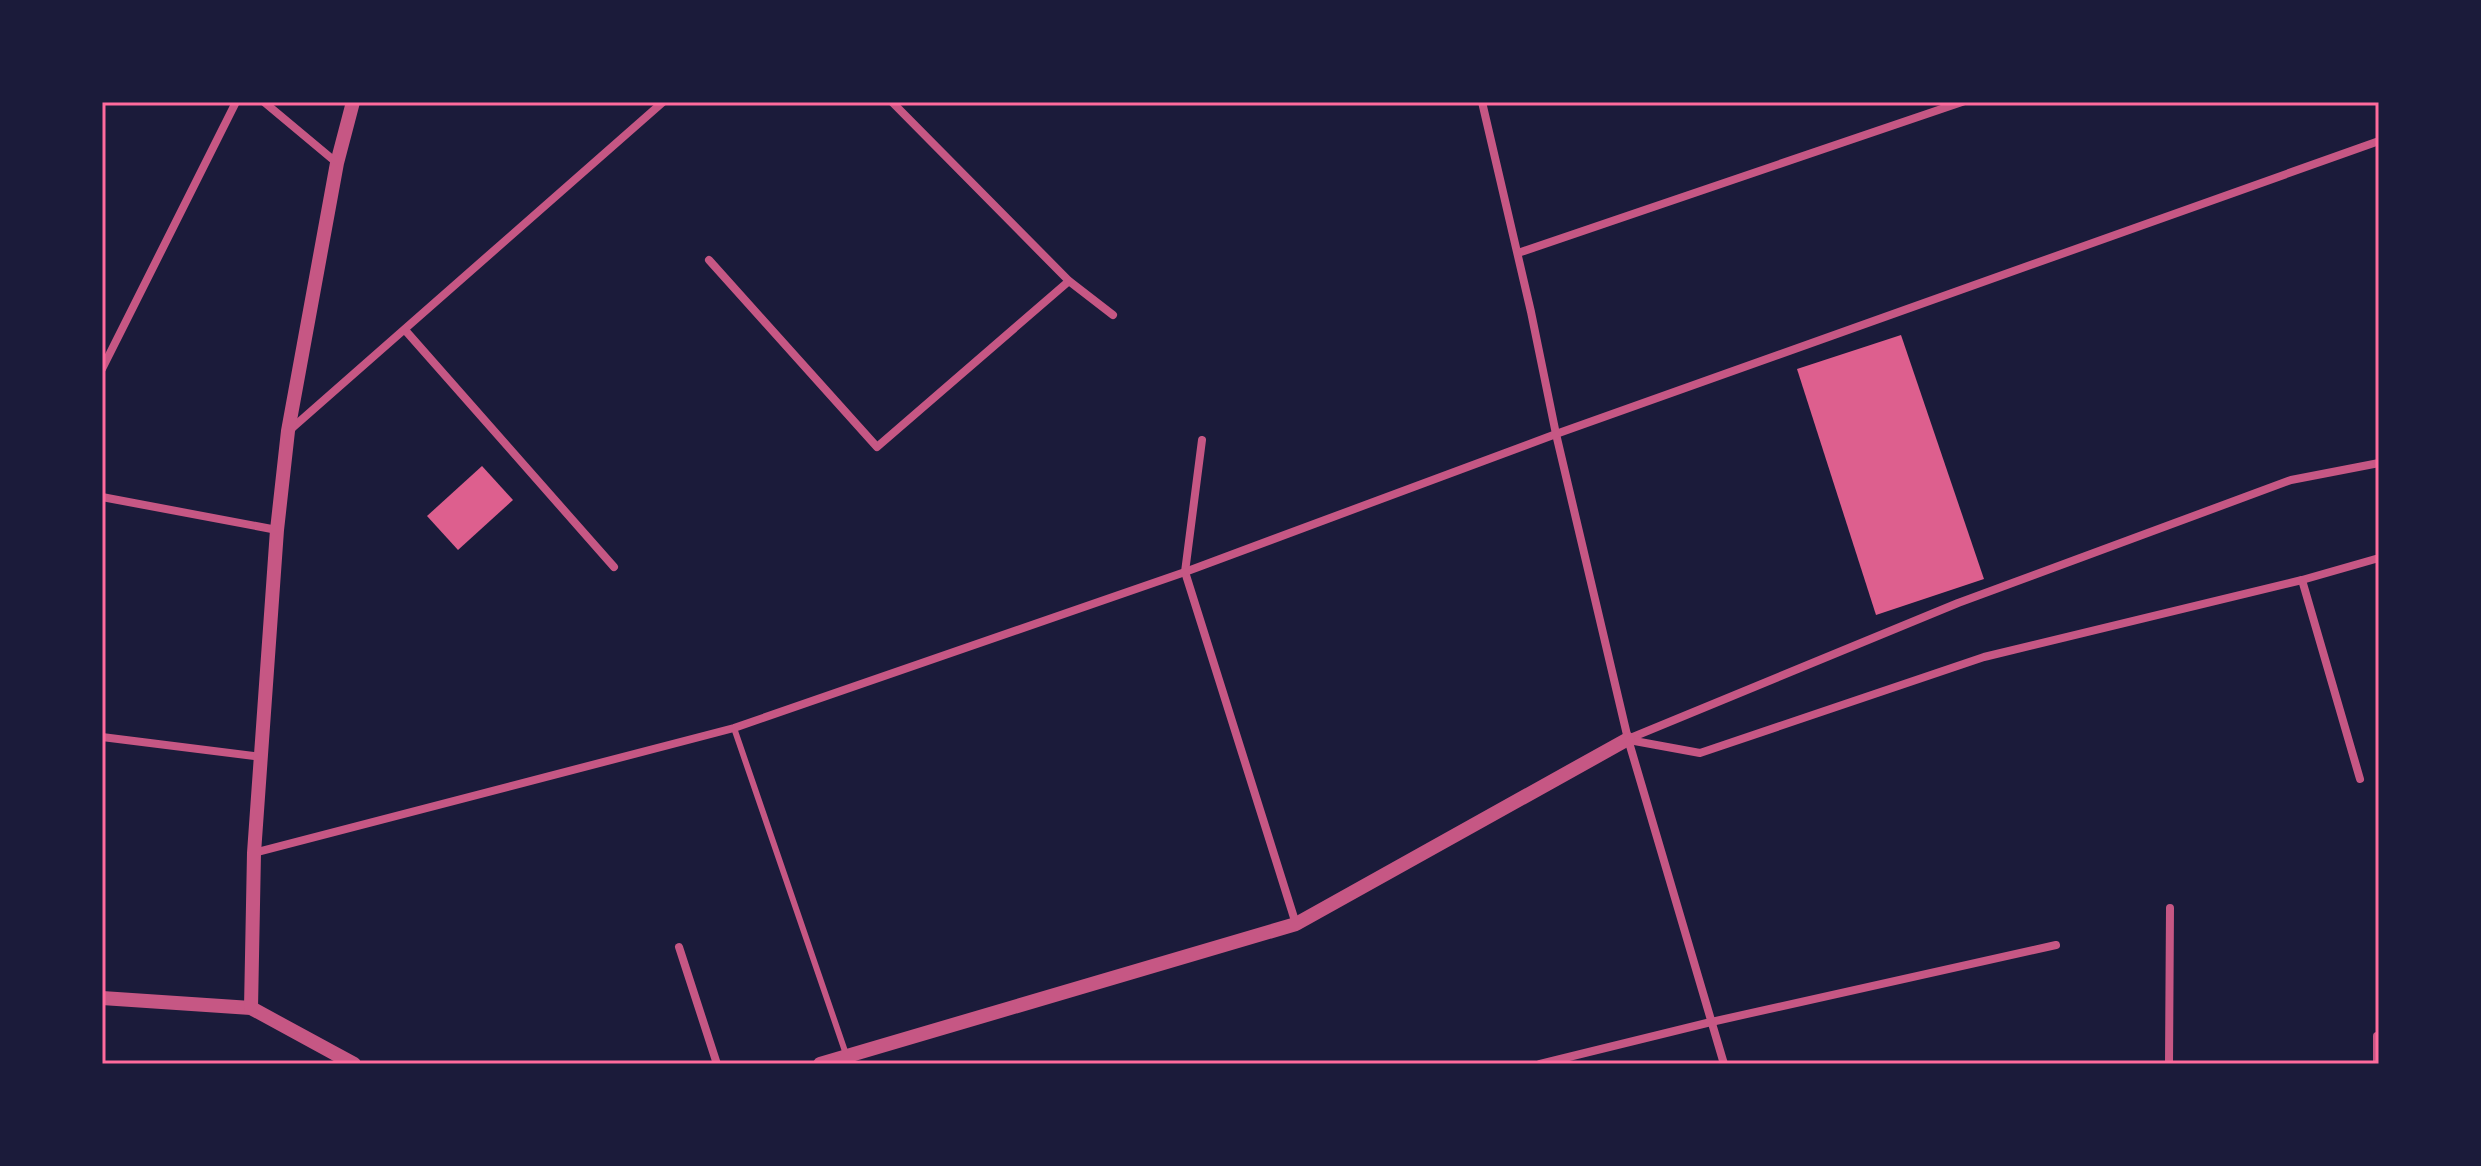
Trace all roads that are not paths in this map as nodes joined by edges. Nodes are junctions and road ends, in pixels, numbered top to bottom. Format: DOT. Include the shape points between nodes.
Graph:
graph roads {
  1 [pos="236,102"];
  2 [pos="264,102"];
  3 [pos="353,102"];
  4 [pos="663,102"];
  5 [pos="892,102"];
  6 [pos="1482,102"];
  7 [pos="1962,102"];
  8 [pos="2379,141"];
  9 [pos="337,163"];
  10 [pos="1518,253"];
  11 [pos="709,260"];
  12 [pos="1069,281"];
  13 [pos="1113,315"];
  14 [pos="405,330"];
  15 [pos="102,369"];
  16 [pos="288,431"];
  17 [pos="1556,434"];
  18 [pos="1202,440"];
  19 [pos="2379,463"];
  20 [pos="102,497"];
  21 [pos="277,530"];
  22 [pos="2379,558"];
  23 [pos="614,567"];
  24 [pos="1185,572"];
  25 [pos="2302,580"];
  26 [pos="734,728"];
  27 [pos="102,737"];
  28 [pos="1628,739"];
  29 [pos="262,757"];
  30 [pos="2360,779"];
  31 [pos="254,853"];
  32 [pos="2170,908"];
  33 [pos="1296,924"];
  34 [pos="2056,945"];
  35 [pos="679,947"];
  36 [pos="102,998"];
  37 [pos="251,1008"];
  38 [pos="1711,1022"];
  39 [pos="2377,1036"];
  40 [pos="847,1057"];
  41 [pos="354,1064"];
  42 [pos="717,1064"];
  43 [pos="820,1064"];
  44 [pos="1540,1064"];
  45 [pos="1724,1064"];
  46 [pos="2169,1064"];
  47 [pos="2377,1064"];
  1 -- 15 [label="street"];
  2 -- 9 [label="street"];
  3 -- 9 [label="street"];
  4 -- 14 [label="street"];
  5 -- 12 [label="street"];
  6 -- 10 [label="street"];
  7 -- 10 [label="street"];
  8 -- 17 [label="street"];
  9 -- 16 [label="street"];
  10 -- 17 [label="street"];
  11 -- 12 [label="street" via="877,447"];
  12 -- 13 [label="street"];
  14 -- 16 [label="street"];
  14 -- 23 [label="street"];
  16 -- 21 [label="street"];
  17 -- 24 [label="street"];
  17 -- 28 [label="street"];
  18 -- 24 [label="street"];
  19 -- 28 [label="street" via="2262,490 1958,603"];
  20 -- 21 [label="street"];
  21 -- 29 [label="street"];
  22 -- 25 [label="street"];
  24 -- 26 [label="street"];
  24 -- 33 [label="street"];
  25 -- 28 [label="street" via="1984,657 1700,753"];
  25 -- 30 [label="street"];
  26 -- 31 [label="street"];
  26 -- 40 [label="lane"];
  27 -- 29 [label="street"];
  28 -- 33 [label="street"];
  28 -- 38 [label="street"];
  29 -- 31 [label="street"];
  31 -- 37 [label="street"];
  32 -- 46 [label="street"];
  33 -- 40 [label="street"];
  34 -- 38 [label="street"];
  35 -- 42 [label="street"];
  36 -- 37 [label="street"];
  37 -- 41 [label="street"];
  38 -- 44 [label="street"];
  38 -- 45 [label="street"];
  39 -- 47 [label="street"];
  40 -- 43 [label="street"];
}
